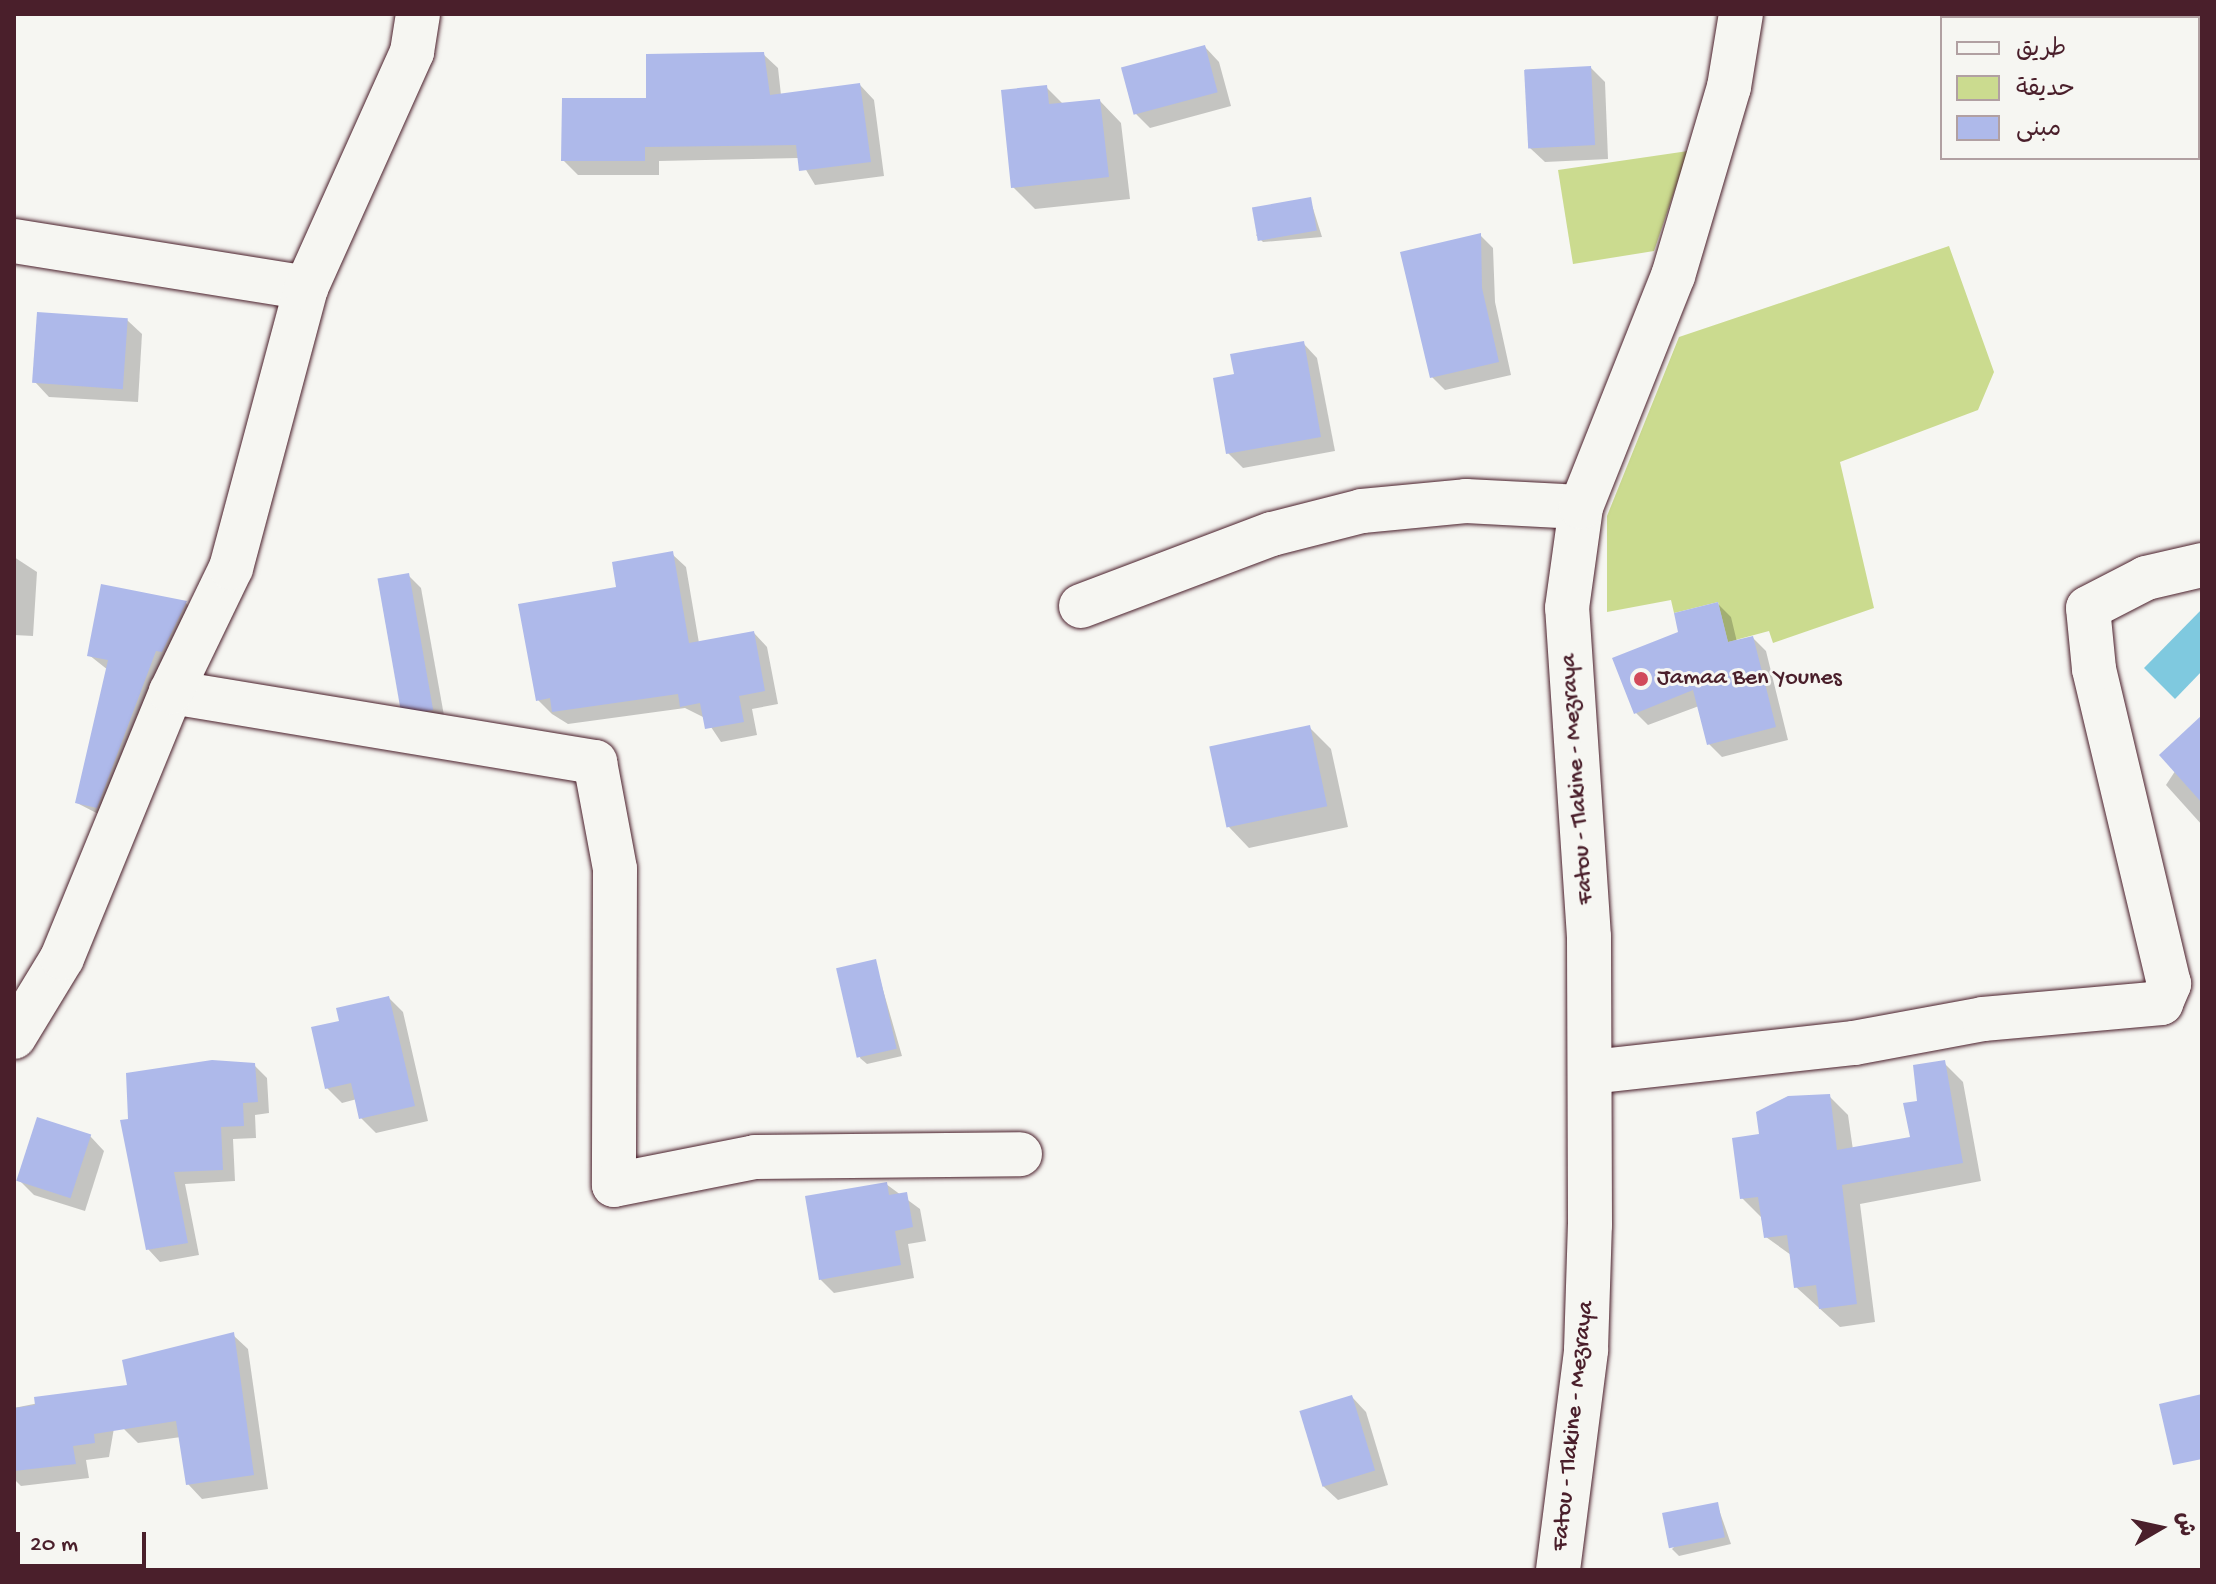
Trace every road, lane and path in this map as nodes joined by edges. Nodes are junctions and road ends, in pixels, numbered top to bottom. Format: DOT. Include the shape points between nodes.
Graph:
graph roads {
  1 [pos="418,14"];
  2 [pos="1741,14"];
  3 [pos="14,241"];
  4 [pos="306,288"];
  5 [pos="1581,507"];
  6 [pos="2202,565"];
  7 [pos="1081,606"];
  8 [pos="171,692"];
  9 [pos="14,1037"];
  10 [pos="1591,1072"];
  11 [pos="1020,1154"];
  12 [pos="1558,1570"];
  1 -- 4 [label="street" via="412,52"];
  2 -- 5 [label="street, Fatou - Tlakine - Mezraya" via="1729,87 1673,276"];
  3 -- 4 [label="street"];
  4 -- 8 [label="street" via="231,568"];
  5 -- 7 [label="street" via="1466,501 1362,511 1257,539"];
  5 -- 10 [label="street, Fatou - Tlakine - Mezraya" via="1567,608"];
  6 -- 10 [label="street" via="2146,578 2088,608 2094,669 2169,984 2161,1003"];
  8 -- 9 [label="street" via="62,958"];
  8 -- 11 [label="street" via="595,762 615,869 614,1185 755,1157"];
  10 -- 12 [label="street, Fatou - Tlakine - Mezraya" via="1586,1350"];
}
